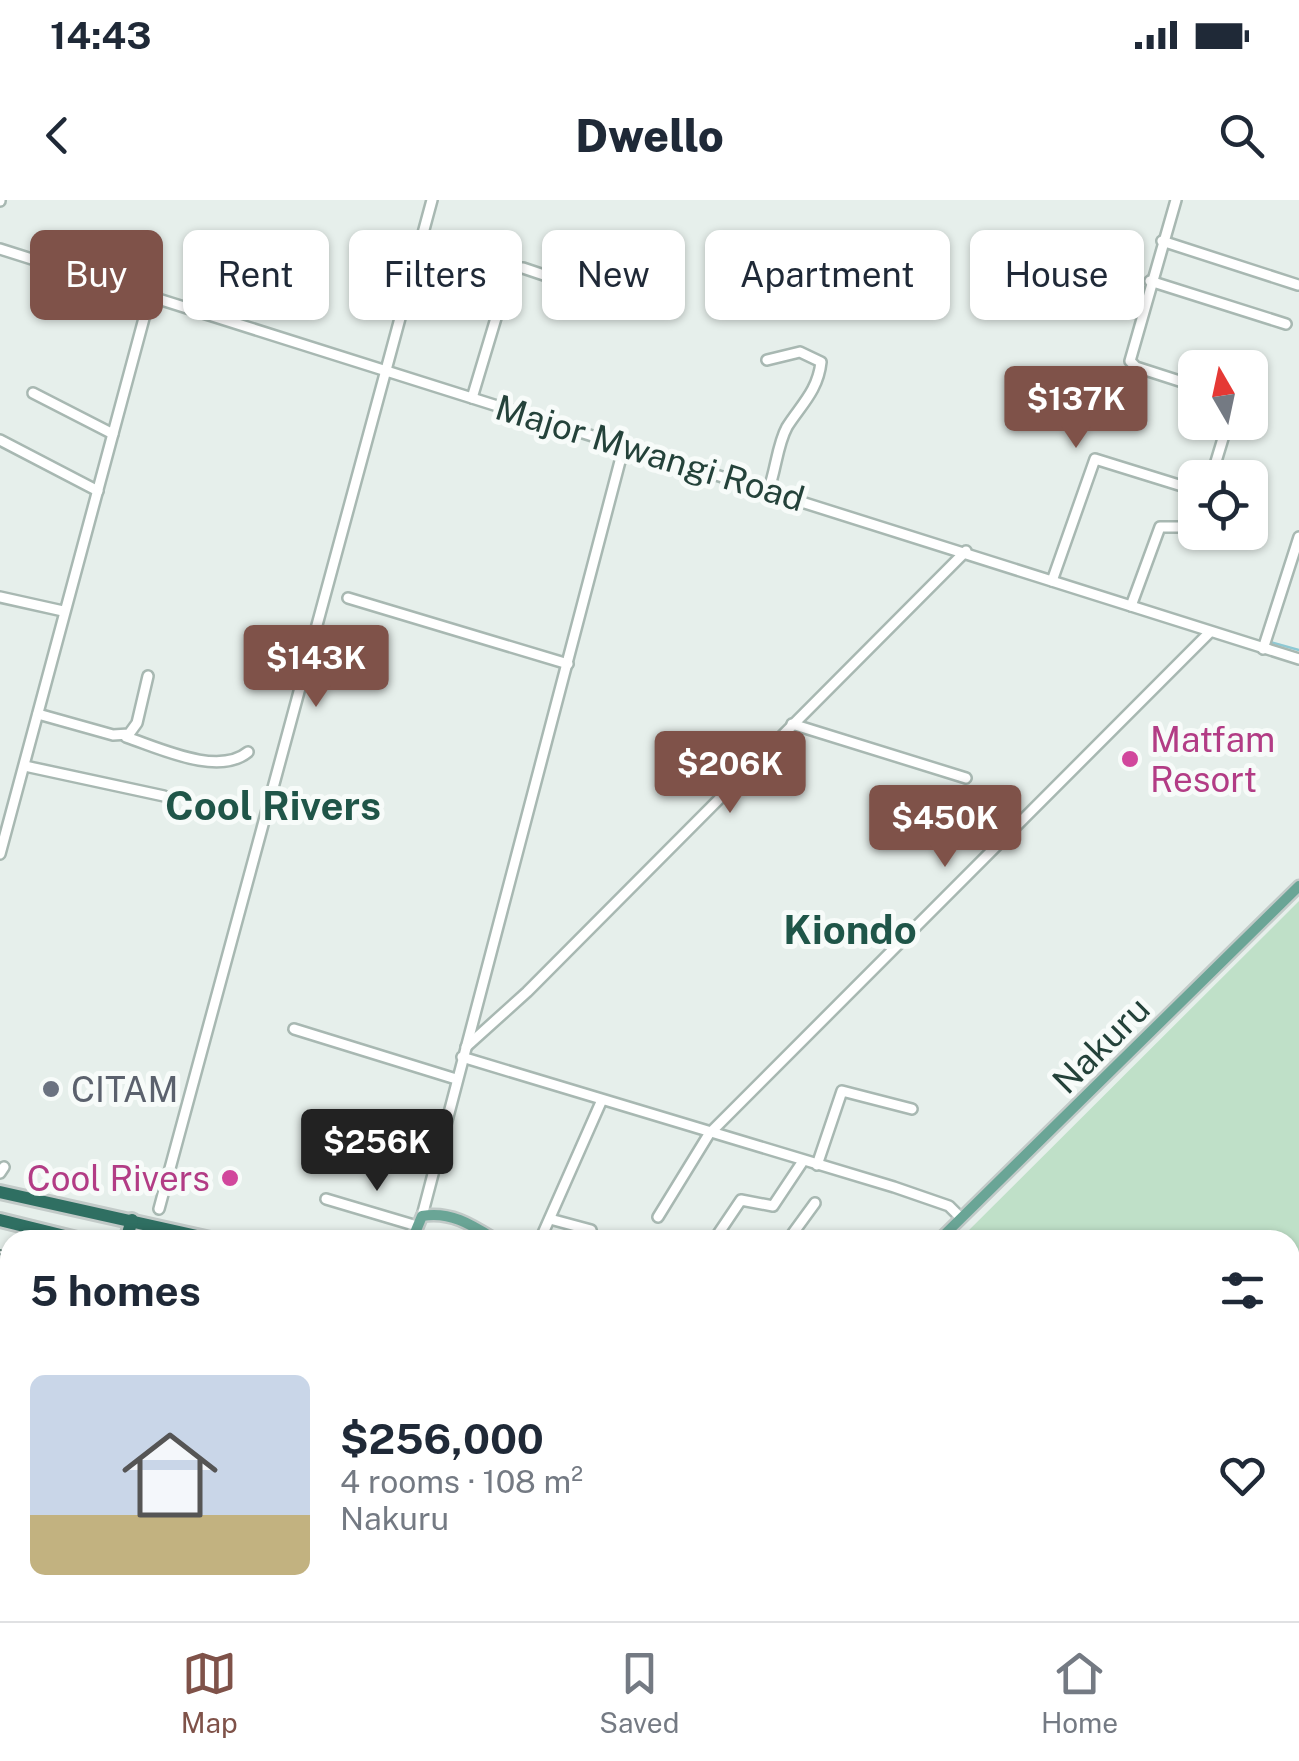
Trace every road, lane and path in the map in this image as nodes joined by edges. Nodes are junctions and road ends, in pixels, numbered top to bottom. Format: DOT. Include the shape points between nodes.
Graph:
graph roads {
  1 [pos="432,200"];
  2 [pos="1176,200"];
  3 [pos="1162,242"];
  4 [pos="0,248"];
  5 [pos="30,258"];
  6 [pos="542,274"];
  7 [pos="1150,281"];
  8 [pos="1298,286"];
  9 [pos="163,300"];
  10 [pos="144,320"];
  11 [pos="1286,324"];
  12 [pos="767,360"];
  13 [pos="384,370"];
  14 [pos="1178,381"];
  15 [pos="33,393"];
  16 [pos="472,398"];
  17 [pos="113,434"];
  18 [pos="0,440"];
  19 [pos="624,446"];
  20 [pos="1178,485"];
  21 [pos="98,491"];
  22 [pos="768,491"];
  23 [pos="1178,529"];
  24 [pos="1299,537"];
  25 [pos="966,551"];
  26 [pos="1052,582"];
  27 [pos="0,597"];
  28 [pos="348,598"];
  29 [pos="1132,606"];
  30 [pos="63,611"];
  31 [pos="1209,633"];
  32 [pos="1263,648"];
  33 [pos="1299,659"];
  34 [pos="568,664"];
  35 [pos="148,676"];
  36 [pos="38,714"];
  37 [pos="792,724"];
  38 [pos="123,736"];
  39 [pos="248,752"];
  40 [pos="25,766"];
  41 [pos="966,778"];
  42 [pos="164,796"];
  43 [pos="0,854"];
  44 [pos="1299,886"];
  45 [pos="294,1029"];
  46 [pos="463,1053"];
  47 [pos="456,1079"];
  48 [pos="601,1102"];
  49 [pos="912,1110"];
  50 [pos="709,1134"];
  51 [pos="803,1161"];
  52 [pos="817,1165"];
  53 [pos="0,1192"];
  54 [pos="326,1199"];
  55 [pos="815,1203"];
  56 [pos="158,1209"];
  57 [pos="658,1217"];
  58 [pos="961,1218"];
  59 [pos="550,1219"];
  60 [pos="0,1220"];
  61 [pos="132,1220"];
  62 [pos="419,1221"];
  63 [pos="40,1230"];
  64 [pos="129,1230"];
  65 [pos="174,1230"];
  66 [pos="416,1230"];
  67 [pos="476,1230"];
  68 [pos="545,1230"];
  69 [pos="591,1230"];
  70 [pos="721,1230"];
  71 [pos="795,1230"];
  72 [pos="948,1230"];
  1 -- 13 [label="street"];
  2 -- 3 [label="street"];
  3 -- 7 [label="street"];
  3 -- 8 [label="street"];
  4 -- 5 [label="street, Major Mwangi Road"];
  6 -- 16 [label="street" via="511,268"];
  7 -- 11 [label="street"];
  7 -- 14 [label="street" via="1130,361"];
  9 -- 13 [label="street, Major Mwangi Road"];
  10 -- 17 [label="street"];
  12 -- 22 [label="street" via="800,352 821,362 804,409 782,438"];
  13 -- 16 [label="street, Major Mwangi Road"];
  13 -- 56 [label="street"];
  15 -- 17 [label="street"];
  16 -- 19 [label="street, Major Mwangi Road"];
  17 -- 21 [label="street"];
  18 -- 21 [label="street"];
  19 -- 22 [label="street, Major Mwangi Road"];
  19 -- 34 [label="street"];
  20 -- 26 [label="street" via="1095,458"];
  21 -- 30 [label="street"];
  22 -- 25 [label="street, Major Mwangi Road"];
  23 -- 29 [label="street" via="1160,527"];
  24 -- 32 [label="street"];
  25 -- 26 [label="street, Major Mwangi Road"];
  25 -- 37 [label="street"];
  26 -- 29 [label="street, Major Mwangi Road"];
  27 -- 30 [label="street"];
  28 -- 34 [label="street"];
  29 -- 31 [label="street, Major Mwangi Road"];
  30 -- 36 [label="street"];
  31 -- 32 [label="street, Major Mwangi Road"];
  31 -- 50 [label="street"];
  32 -- 33 [label="street, Major Mwangi Road"];
  34 -- 46 [label="street"];
  35 -- 38 [label="street" via="136,723"];
  36 -- 38 [label="street"];
  36 -- 40 [label="street"];
  37 -- 41 [label="street"];
  37 -- 46 [label="street"];
  38 -- 39 [label="street" via="204,760"];
  40 -- 42 [label="street"];
  40 -- 43 [label="street"];
  44 -- 58 [label="main road, Nakuru"];
  45 -- 47 [label="street"];
  46 -- 47 [label="street"];
  46 -- 48 [label="street"];
  47 -- 62 [label="street"];
  48 -- 50 [label="street"];
  48 -- 59 [label="street"];
  49 -- 52 [label="street" via="842,1091"];
  50 -- 51 [label="street"];
  50 -- 57 [label="street"];
  51 -- 52 [label="street"];
  51 -- 70 [label="street" via="776,1204 741,1200"];
  52 -- 58 [label="street" via="949,1206"];
  53 -- 61 [label="highway"];
  54 -- 62 [label="street"];
  55 -- 71 [label="street"];
  58 -- 72 [label="main road, Nakuru"];
  59 -- 68 [label="street"];
  59 -- 69 [label="street"];
  60 -- 63 [label="highway"];
  61 -- 64 [label="highway"];
  61 -- 65 [label="highway"];
  62 -- 66 [label="main road"];
  62 -- 67 [label="main road" via="445,1214"];
}
